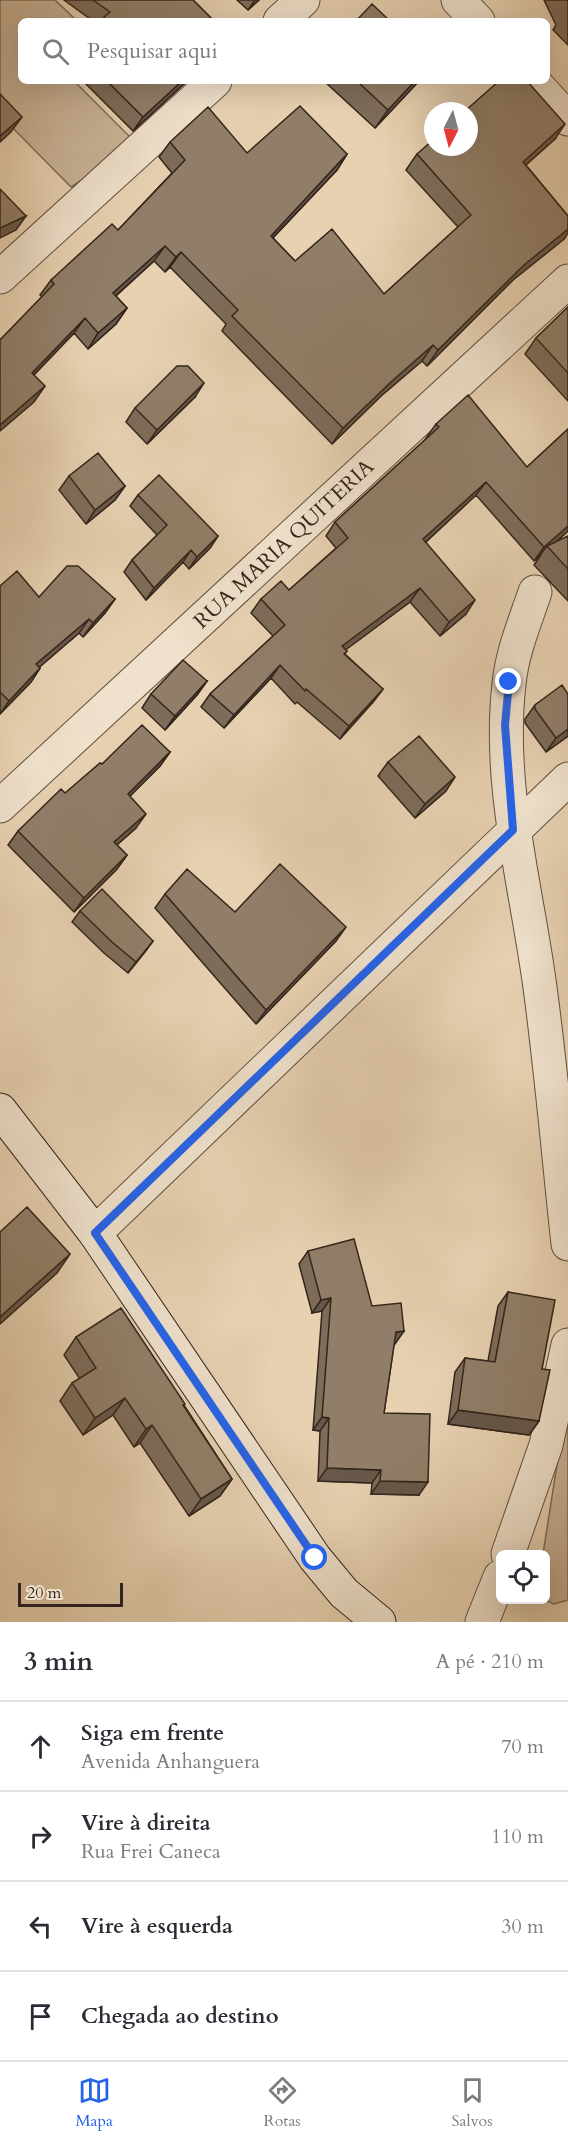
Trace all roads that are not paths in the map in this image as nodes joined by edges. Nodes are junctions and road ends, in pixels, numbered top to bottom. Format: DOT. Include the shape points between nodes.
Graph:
graph roads {
  1 [pos="303,0"];
  2 [pos="458,0"];
  3 [pos="283,18"];
  4 [pos="475,18"];
  5 [pos="212,84"];
  6 [pos="536,84"];
  7 [pos="568,119"];
  8 [pos="0,277"];
  9 [pos="568,281"];
  10 [pos="535,592"];
  11 [pos="568,779"];
  12 [pos="0,806"];
  13 [pos="513,830"];
  14 [pos="0,1110"];
  15 [pos="95,1233"];
  16 [pos="568,1244"];
  17 [pos="568,1345"];
  18 [pos="509,1550"];
  19 [pos="496,1589"];
  20 [pos="379,1622"];
  21 [pos="482,1622"];
  1 -- 3 [label="street"];
  2 -- 4 [label="street"];
  5 -- 8 [label="street"];
  6 -- 7 [label="street"];
  9 -- 12 [label="street, RUA MARIA QUITERIA"];
  10 -- 13 [label="street" via="514,652 505,725"];
  11 -- 13 [label="street"];
  13 -- 15 [label="street"];
  13 -- 16 [label="street" via="541,993"];
  14 -- 15 [label="street"];
  15 -- 20 [label="street" via="315,1558 344,1593"];
  17 -- 18 [label="street" via="546,1445"];
  19 -- 21 [label="street"];
}
